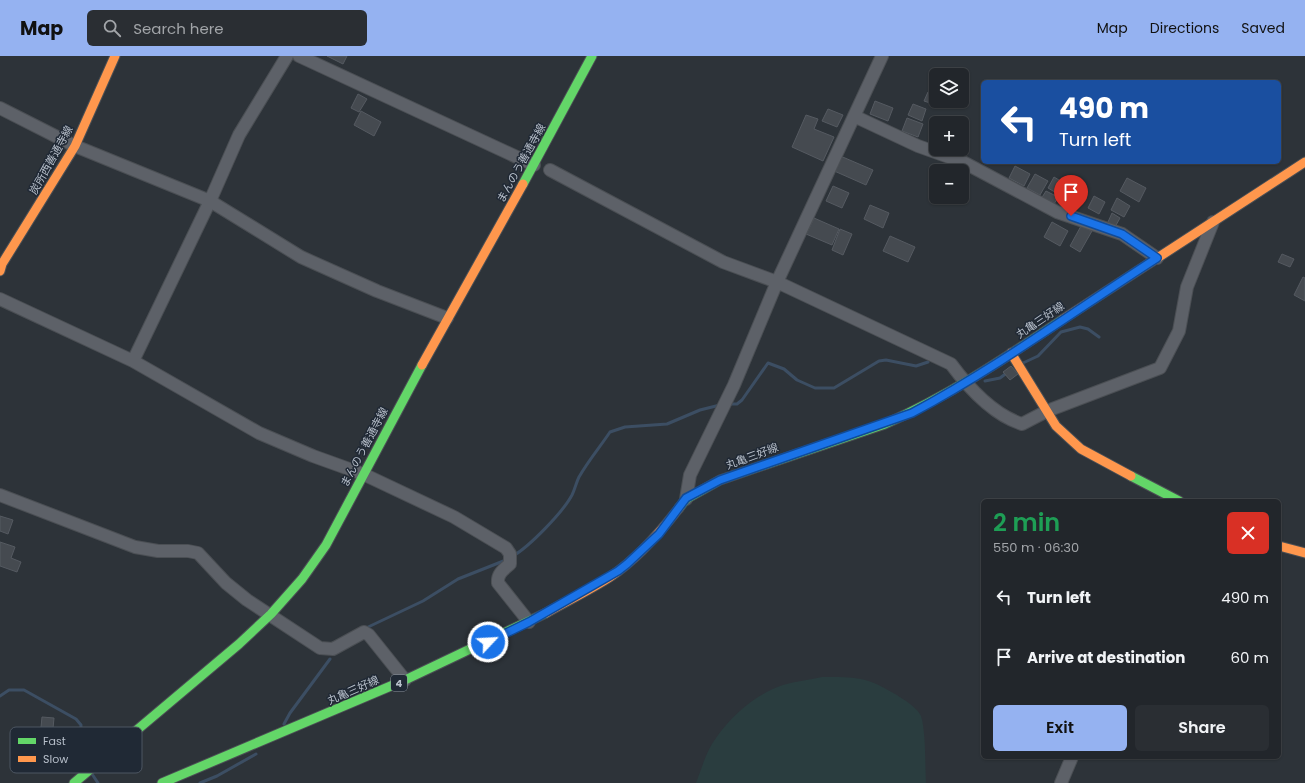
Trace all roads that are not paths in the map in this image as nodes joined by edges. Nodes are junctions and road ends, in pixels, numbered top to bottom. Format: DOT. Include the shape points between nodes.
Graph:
graph roads {
  1 [pos="115,56"];
  2 [pos="286,56"];
  3 [pos="299,56"];
  4 [pos="592,56"];
  5 [pos="882,56"];
  6 [pos="0,108"];
  7 [pos="854,116"];
  8 [pos="75,146"];
  9 [pos="1305,162"];
  10 [pos="534,165"];
  11 [pos="550,170"];
  12 [pos="210,201"];
  13 [pos="1214,221"];
  14 [pos="1157,258"];
  15 [pos="0,271"];
  16 [pos="777,282"];
  17 [pos="0,299"];
  18 [pos="446,318"];
  19 [pos="1013,356"];
  20 [pos="133,361"];
  21 [pos="965,383"];
  22 [pos="1047,411"];
  23 [pos="363,474"];
  24 [pos="0,496"];
  25 [pos="686,498"];
  26 [pos="1175,499"];
  27 [pos="1281,547"];
  28 [pos="1305,553"];
  29 [pos="271,614"];
  30 [pos="529,622"];
  31 [pos="405,680"];
  32 [pos="140,727"];
  33 [pos="1071,759"];
  34 [pos="86,773"];
  35 [pos="74,783"];
  36 [pos="162,783"];
  37 [pos="1061,783"];
  1 -- 8 [label="main road, 炭所西善通寺線"];
  2 -- 12 [label="street" via="239,135"];
  3 -- 10 [label="street"];
  4 -- 10 [label="main road, まんのう善通寺線"];
  5 -- 7 [label="street"];
  6 -- 8 [label="street"];
  7 -- 14 [label="street" via="918,146 963,162 1057,212 1122,234"];
  7 -- 16 [label="street"];
  8 -- 12 [label="street"];
  8 -- 15 [label="main road, 炭所西善通寺線"];
  9 -- 13 [label="main road, 丸亀三好線 / 4"];
  10 -- 18 [label="main road, まんのう善通寺線"];
  11 -- 16 [label="street" via="723,262"];
  12 -- 18 [label="street" via="301,257"];
  12 -- 20 [label="street"];
  13 -- 14 [label="main road, 丸亀三好線 / 4"];
  13 -- 22 [label="street" via="1187,287 1179,331 1160,368"];
  14 -- 19 [label="main road, 丸亀三好線 / 4"];
  16 -- 21 [label="street" via="951,364"];
  16 -- 25 [label="street" via="728,398 690,475"];
  17 -- 20 [label="street"];
  18 -- 23 [label="main road, まんのう善通寺線"];
  19 -- 21 [label="main road, 丸亀三好線 / 4"];
  19 -- 22 [label="main road"];
  20 -- 23 [label="street" via="259,433"];
  21 -- 22 [label="street" via="1010,420 1022,424"];
  21 -- 25 [label="main road, 丸亀三好線 / 4" via="912,413 720,480"];
  22 -- 26 [label="main road" via="1056,426 1081,449"];
  23 -- 29 [label="main road, まんのう善通寺線" via="326,545 302,579"];
  23 -- 30 [label="street" via="454,517 506,548 510,554 510,564 501,571 497,578 498,583"];
  24 -- 29 [label="street" via="135,547 158,552 198,553 226,583 247,600"];
  25 -- 30 [label="main road, 丸亀三好線 / 4" via="659,534 627,564 610,577"];
  27 -- 28 [label="main road"];
  29 -- 31 [label="street" via="320,648 333,649 364,632"];
  29 -- 32 [label="main road, まんのう善通寺線"];
  30 -- 31 [label="main road, 丸亀三好線 / 4"];
  31 -- 36 [label="main road, 丸亀三好線 / 4"];
  33 -- 37 [label="street"];
  34 -- 35 [label="main road, まんのう善通寺線"];
}
